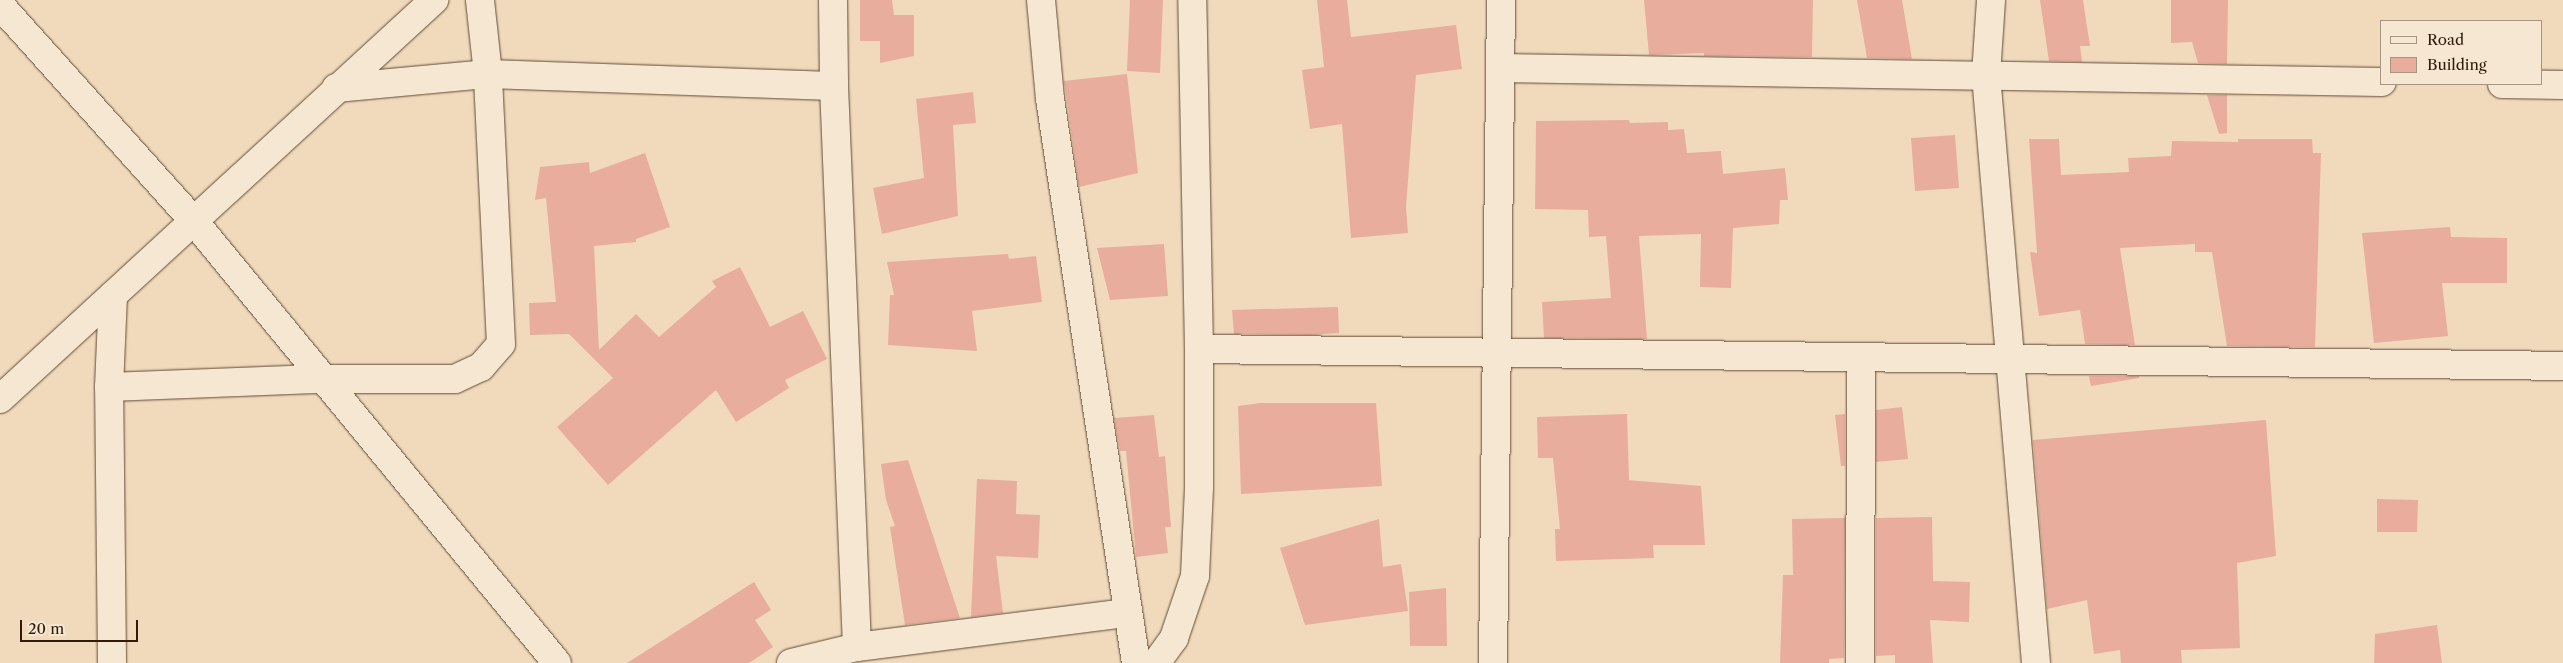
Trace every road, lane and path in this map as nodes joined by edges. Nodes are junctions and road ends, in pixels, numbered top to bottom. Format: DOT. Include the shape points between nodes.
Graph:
graph roads {
  1 [pos="434,0"];
  2 [pos="480,0"];
  3 [pos="833,0"];
  4 [pos="1042,0"];
  5 [pos="1192,0"];
  6 [pos="1501,0"];
  7 [pos="1991,0"];
  8 [pos="0,5"];
  9 [pos="1500,68"];
  10 [pos="488,74"];
  11 [pos="1986,75"];
  12 [pos="2380,82"];
  13 [pos="2543,85"];
  14 [pos="2563,85"];
  15 [pos="834,86"];
  16 [pos="336,88"];
  17 [pos="193,220"];
  18 [pos="112,295"];
  19 [pos="1199,349"];
  20 [pos="1496,353"];
  21 [pos="1861,357"];
  22 [pos="2009,359"];
  23 [pos="2563,366"];
  24 [pos="322,379"];
  25 [pos="109,387"];
  26 [pos="0,399"];
  27 [pos="1127,613"];
  28 [pos="857,647"];
  29 [pos="112,663"];
  30 [pos="557,663"];
  31 [pos="791,663"];
  32 [pos="1136,663"];
  33 [pos="1156,663"];
  34 [pos="1493,663"];
  35 [pos="1860,663"];
  36 [pos="2036,663"];
  1 -- 16 [label="street"];
  2 -- 10 [label="street"];
  3 -- 15 [label="street"];
  4 -- 27 [label="street" via="1050,99"];
  5 -- 19 [label="street"];
  6 -- 9 [label="street"];
  7 -- 11 [label="street"];
  8 -- 17 [label="street"];
  9 -- 11 [label="street"];
  9 -- 20 [label="street"];
  10 -- 15 [label="street"];
  10 -- 16 [label="street"];
  10 -- 24 [label="street" via="501,344 481,366 455,379"];
  11 -- 12 [label="street"];
  11 -- 22 [label="street"];
  13 -- 14 [label="street"];
  15 -- 28 [label="street"];
  16 -- 17 [label="street"];
  17 -- 18 [label="street"];
  17 -- 24 [label="street"];
  18 -- 25 [label="street"];
  18 -- 26 [label="street"];
  19 -- 20 [label="street"];
  19 -- 33 [label="street" via="1195,576 1174,638"];
  20 -- 21 [label="street"];
  20 -- 34 [label="street"];
  21 -- 22 [label="street"];
  21 -- 35 [label="street"];
  22 -- 23 [label="street"];
  22 -- 36 [label="street"];
  24 -- 25 [label="street"];
  24 -- 30 [label="street"];
  25 -- 29 [label="street"];
  27 -- 28 [label="street"];
  27 -- 32 [label="street"];
  28 -- 31 [label="street"];
}
